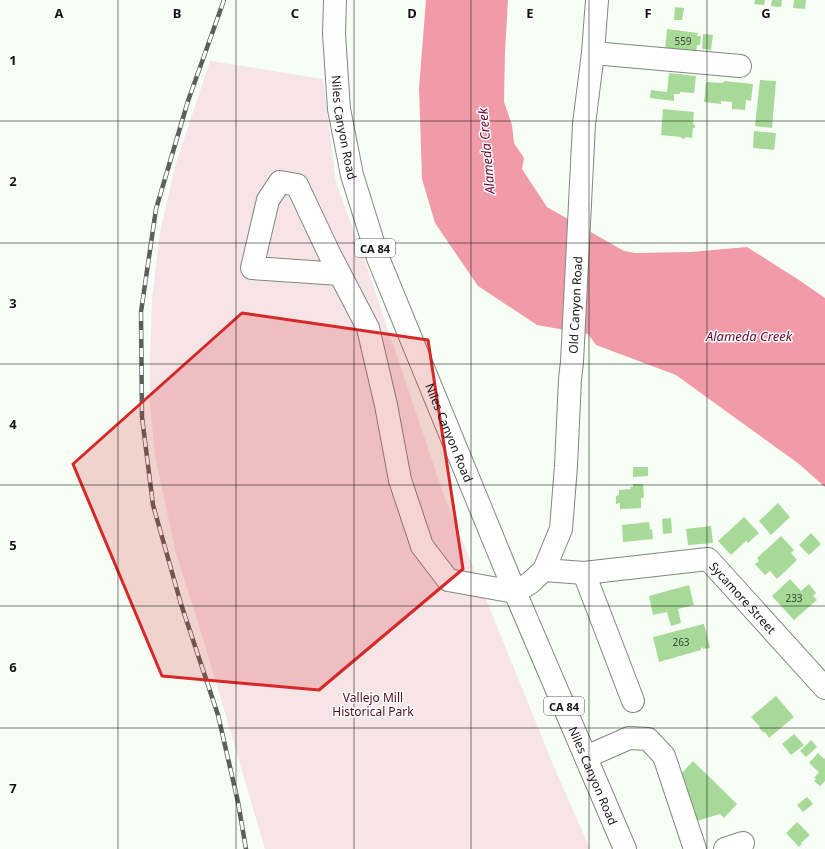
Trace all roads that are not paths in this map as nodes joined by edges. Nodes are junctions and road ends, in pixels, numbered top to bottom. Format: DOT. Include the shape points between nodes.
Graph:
graph roads {
  1 [pos="335,0"];
  2 [pos="597,0"];
  3 [pos="593,53"];
  4 [pos="740,66"];
  5 [pos="340,274"];
  6 [pos="544,570"];
  7 [pos="584,573"];
  8 [pos="515,592"];
  9 [pos="825,688"];
  10 [pos="633,701"];
  11 [pos="586,757"];
  12 [pos="625,849"];
  13 [pos="695,849"];
  1 -- 8 [label="street, Niles Canyon Road / CA 84" via="334,34 339,109 352,175 378,258"];
  2 -- 3 [label="street, Old Canyon Road"];
  3 -- 4 [label="street"];
  3 -- 6 [label="street, Old Canyon Road" via="584,124 561,529"];
  5 -- 5 [label="street" via="297,185 280,182 268,200 252,268"];
  5 -- 8 [label="street" via="368,328 400,480 422,546 448,580"];
  6 -- 7 [label="street, Sycamore Street"];
  6 -- 8 [label="street, Old Canyon Road"];
  7 -- 9 [label="street, Sycamore Street" via="708,559"];
  7 -- 10 [label="street"];
  8 -- 11 [label="street, Niles Canyon Road / CA 84"];
  11 -- 12 [label="street, Niles Canyon Road / CA 84"];
  11 -- 13 [label="street" via="629,738 648,739 664,756"];
}
